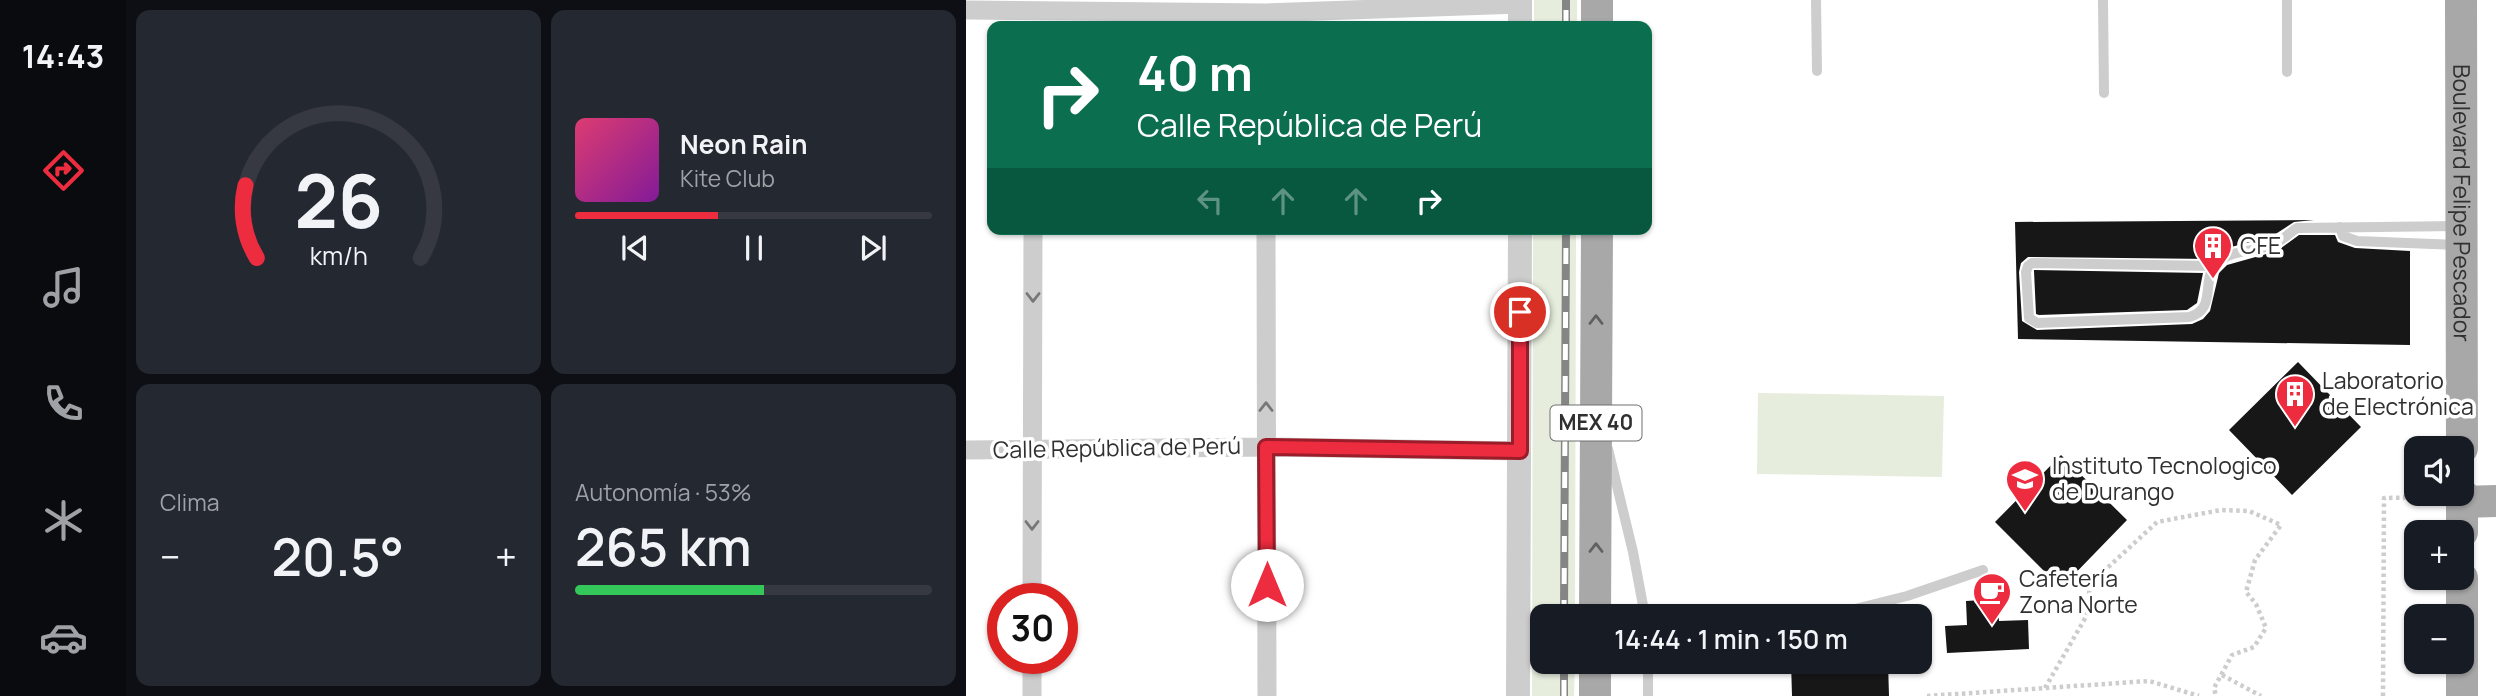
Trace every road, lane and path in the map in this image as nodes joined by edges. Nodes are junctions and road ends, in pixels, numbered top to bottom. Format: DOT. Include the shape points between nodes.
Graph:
graph roads {
  1 [pos="1597,0"];
  2 [pos="1816,0"];
  3 [pos="2103,0"];
  4 [pos="2287,0"];
  5 [pos="2461,0"];
  6 [pos="966,10"];
  7 [pos="1520,10"];
  8 [pos="1034,12"];
  9 [pos="1266,13"];
  10 [pos="1597,21"];
  11 [pos="1817,71"];
  12 [pos="2287,72"];
  13 [pos="2104,93"];
  14 [pos="2340,227"];
  15 [pos="1033,235"];
  16 [pos="1266,235"];
  17 [pos="1520,235"];
  18 [pos="1597,235"];
  19 [pos="2462,236"];
  20 [pos="2214,266"];
  21 [pos="1596,418"];
  22 [pos="2462,436"];
  23 [pos="1266,447"];
  24 [pos="1032,449"];
  25 [pos="966,450"];
  26 [pos="1520,451"];
  27 [pos="2404,498"];
  28 [pos="2496,501"];
  29 [pos="2474,503"];
  30 [pos="1983,570"];
  31 [pos="1032,583"];
  32 [pos="2462,590"];
  33 [pos="1595,604"];
  34 [pos="1643,604"];
  35 [pos="1876,604"];
  36 [pos="1032,674"];
  37 [pos="1595,674"];
  38 [pos="1648,674"];
  39 [pos="2222,675"];
  40 [pos="2045,688"];
  41 [pos="1032,696"];
  42 [pos="1267,696"];
  43 [pos="1518,696"];
  44 [pos="1595,696"];
  45 [pos="1647,696"];
  46 [pos="1927,696"];
  47 [pos="2199,696"];
  48 [pos="2216,696"];
  49 [pos="2262,696"];
  50 [pos="2383,696"];
  51 [pos="2462,696"];
  1 -- 10 [label="main road"];
  2 -- 11 [label="lane"];
  3 -- 13 [label="lane"];
  4 -- 12 [label="lane"];
  5 -- 19 [label="main road, Boulevard Felipe Pescador"];
  6 -- 8 [label="street"];
  7 -- 9 [label="street"];
  8 -- 9 [label="street"];
  14 -- 19 [label="lane"];
  14 -- 19 [label="lane" via="2343,236 2357,241"];
  14 -- 20 [label="lane" via="2297,229 2275,244 2222,259"];
  15 -- 24 [label="street, one-way"];
  23 -- 16 [label="street, one-way"];
  17 -- 26 [label="street"];
  21 -- 18 [label="main road, MEX 40, one-way"];
  19 -- 22 [label="main road, Boulevard Felipe Pescador"];
  20 -- 20 [label="lane" via="2205,307 2189,317 2037,323 2028,318 2026,272 2032,263"];
  33 -- 21 [label="main road, MEX 40, one-way"];
  21 -- 34 [label="lane" via="1619,487"];
  23 -- 24 [label="street, Calle República de Perú"];
  23 -- 26 [label="street, Calle República de Perú"];
  23 -- 42 [label="street"];
  24 -- 25 [label="street, Calle República de Perú"];
  24 -- 31 [label="street, one-way"];
  26 -- 43 [label="street"];
  27 -- 50 [label="path" via="2384,498"];
  28 -- 29 [label="main road"];
  30 -- 35 [label="lane"];
  32 -- 51 [label="main road"];
  36 -- 41 [label="street"];
  37 -- 44 [label="main road"];
  38 -- 45 [label="lane"];
  39 -- 40 [label="path" via="2232,655 2254,647 2266,628 2246,592 2255,560 2281,525 2249,511 2221,510 2157,522 2091,584 2087,615"];
  39 -- 48 [label="path" via="2214,688"];
  39 -- 49 [label="path"];
  40 -- 46 [label="path"];
  40 -- 47 [label="path" via="2150,681"];
}
